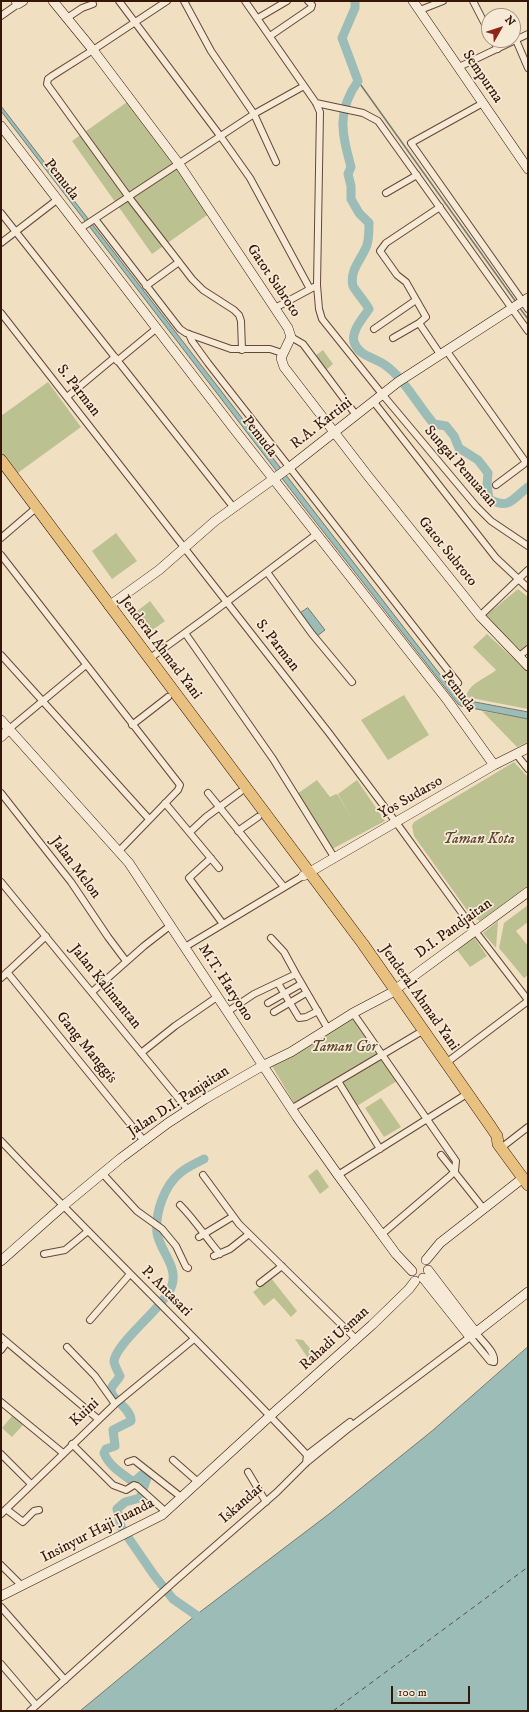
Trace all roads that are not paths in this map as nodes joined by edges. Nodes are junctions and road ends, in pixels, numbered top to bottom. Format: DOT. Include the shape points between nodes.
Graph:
graph roads {
  1 [pos="53,1"];
  2 [pos="119,1"];
  3 [pos="167,1"];
  4 [pos="184,1"];
  5 [pos="246,1"];
  6 [pos="287,1"];
  7 [pos="308,1"];
  8 [pos="413,1"];
  9 [pos="443,1"];
  10 [pos="473,1"];
  11 [pos="19,2"];
  12 [pos="93,4"];
  13 [pos="420,10"];
  14 [pos="1,16"];
  15 [pos="481,16"];
  16 [pos="67,18"];
  17 [pos="258,18"];
  18 [pos="134,22"];
  19 [pos="270,36"];
  20 [pos="519,48"];
  21 [pos="498,49"];
  22 [pos="93,50"];
  23 [pos="459,68"];
  24 [pos="528,68"];
  25 [pos="304,86"];
  26 [pos="316,103"];
  27 [pos="483,103"];
  28 [pos="254,114"];
  29 [pos="1,126"];
  30 [pos="221,137"];
  31 [pos="276,162"];
  32 [pos="178,164"];
  33 [pos="528,169"];
  34 [pos="417,175"];
  35 [pos="386,193"];
  36 [pos="128,196"];
  37 [pos="58,199"];
  38 [pos="440,207"];
  39 [pos="1,213"];
  40 [pos="88,223"];
  41 [pos="16,232"];
  42 [pos="1,243"];
  43 [pos="179,262"];
  44 [pos="146,286"];
  45 [pos="317,286"];
  46 [pos="310,289"];
  47 [pos="416,300"];
  48 [pos="521,304"];
  49 [pos="275,308"];
  50 [pos="1,313"];
  51 [pos="419,323"];
  52 [pos="157,328"];
  53 [pos="374,329"];
  54 [pos="528,330"];
  55 [pos="189,334"];
  56 [pos="291,337"];
  57 [pos="393,338"];
  58 [pos="242,350"];
  59 [pos="443,352"];
  60 [pos="282,353"];
  61 [pos="116,359"];
  62 [pos="382,394"];
  63 [pos="67,397"];
  64 [pos="373,401"];
  65 [pos="356,415"];
  66 [pos="334,433"];
  67 [pos="1,460"];
  68 [pos="289,467"];
  69 [pos="1,472"];
  70 [pos="275,478"];
  71 [pos="496,485"];
  72 [pos="234,508"];
  73 [pos="33,510"];
  74 [pos="317,534"];
  75 [pos="1,538"];
  76 [pos="528,546"];
  77 [pos="184,548"];
  78 [pos="1,555"];
  79 [pos="528,570"];
  80 [pos="267,572"];
  81 [pos="518,581"];
  82 [pos="528,588"];
  83 [pos="226,602"];
  84 [pos="109,606"];
  85 [pos="480,616"];
  86 [pos="185,633"];
  87 [pos="528,649"];
  88 [pos="1,655"];
  89 [pos="518,657"];
  90 [pos="149,659"];
  91 [pos="86,665"];
  92 [pos="528,666"];
  93 [pos="352,682"];
  94 [pos="458,683"];
  95 [pos="168,697"];
  96 [pos="42,701"];
  97 [pos="1,720"];
  98 [pos="132,725"];
  99 [pos="9,729"];
  100 [pos="1,737"];
  101 [pos="528,748"];
  102 [pos="516,754"];
  103 [pos="494,765"];
  104 [pos="528,769"];
  105 [pos="240,792"];
  106 [pos="1,793"];
  107 [pos="208,793"];
  108 [pos="165,803"];
  109 [pos="219,807"];
  110 [pos="258,817"];
  111 [pos="149,819"];
  112 [pos="397,823"];
  113 [pos="238,831"];
  114 [pos="190,832"];
  115 [pos="119,851"];
  116 [pos="334,857"];
  117 [pos="211,858"];
  118 [pos="294,858"];
  119 [pos="219,868"];
  120 [pos="306,874"];
  121 [pos="1,882"];
  122 [pos="284,887"];
  123 [pos="528,892"];
  124 [pos="223,924"];
  125 [pos="171,925"];
  126 [pos="475,931"];
  127 [pos="46,936"];
  128 [pos="271,938"];
  129 [pos="185,947"];
  130 [pos="126,961"];
  131 [pos="296,974"];
  132 [pos="3,975"];
  133 [pos="278,983"];
  134 [pos="301,984"];
  135 [pos="394,991"];
  136 [pos="92,992"];
  137 [pos="284,993"];
  138 [pos="306,993"];
  139 [pos="217,997"];
  140 [pos="528,1000"];
  141 [pos="290,1002"];
  142 [pos="268,1003"];
  143 [pos="318,1011"];
  144 [pos="227,1012"];
  145 [pos="274,1012"];
  146 [pos="353,1013"];
  147 [pos="328,1029"];
  148 [pos="422,1031"];
  149 [pos="141,1052"];
  150 [pos="382,1055"];
  151 [pos="446,1063"];
  152 [pos="262,1066"];
  153 [pos="338,1082"];
  154 [pos="462,1097"];
  155 [pos="291,1109"];
  156 [pos="188,1110"];
  157 [pos="427,1119"];
  158 [pos="528,1127"];
  159 [pos="144,1140"];
  160 [pos="1,1141"];
  161 [pos="500,1146"];
  162 [pos="380,1149"];
  163 [pos="440,1155"];
  164 [pos="455,1171"];
  165 [pos="102,1173"];
  166 [pos="203,1175"];
  167 [pos="338,1175"];
  168 [pos="526,1179"];
  169 [pos="180,1205"];
  170 [pos="63,1206"];
  171 [pos="483,1208"];
  172 [pos="232,1217"];
  173 [pos="88,1231"];
  174 [pos="204,1233"];
  175 [pos="249,1234"];
  176 [pos="382,1234"];
  177 [pos="198,1237"];
  178 [pos="44,1254"];
  179 [pos="426,1260"];
  180 [pos="1,1261"];
  181 [pos="282,1266"];
  182 [pos="188,1268"];
  183 [pos="412,1271"];
  184 [pos="130,1274"];
  185 [pos="422,1276"];
  186 [pos="260,1283"];
  187 [pos="528,1292"];
  188 [pos="90,1320"];
  189 [pos="474,1332"];
  190 [pos="1,1337"];
  191 [pos="194,1339"];
  192 [pos="356,1339"];
  193 [pos="7,1342"];
  194 [pos="67,1348"];
  195 [pos="1,1350"];
  196 [pos="117,1401"];
  197 [pos="1,1402"];
  198 [pos="270,1416"];
  199 [pos="98,1419"];
  200 [pos="72,1444"];
  201 [pos="63,1453"];
  202 [pos="1,1454"];
  203 [pos="307,1455"];
  204 [pos="173,1460"];
  205 [pos="128,1462"];
  206 [pos="306,1463"];
  207 [pos="248,1472"];
  208 [pos="198,1482"];
  209 [pos="31,1484"];
  210 [pos="182,1497"];
  211 [pos="266,1502"];
  212 [pos="39,1510"];
  213 [pos="3,1511"];
  214 [pos="166,1512"];
  215 [pos="1,1565"];
  216 [pos="21,1585"];
  217 [pos="1,1596"];
  218 [pos="1,1607"];
  219 [pos="1,1664"];
  220 [pos="65,1680"];
  221 [pos="36,1705"];
  222 [pos="30,1711"];
  1 -- 16 [label="street, Gatot Subroto"];
  2 -- 18 [label="street"];
  3 -- 18 [label="street"];
  4 -- 28 [label="street" via="211,51"];
  5 -- 17 [label="street"];
  6 -- 17 [label="street"];
  7 -- 19 [label="street" via="312,5 311,8"];
  8 -- 13 [label="street, Sempurna"];
  9 -- 13 [label="street"];
  10 -- 15 [label="street"];
  11 -- 14 [label="street"];
  12 -- 16 [label="street"];
  13 -- 23 [label="street, Sempurna"];
  16 -- 22 [label="street, Gatot Subroto"];
  17 -- 19 [label="street"];
  18 -- 22 [label="street"];
  18 -- 30 [label="street"];
  19 -- 25 [label="street"];
  20 -- 24 [label="street"];
  21 -- 23 [label="street"];
  22 -- 32 [label="street, Gatot Subroto"];
  22 -- 36 [label="street" via="49,77 47,84"];
  23 -- 27 [label="street, Sempurna"];
  25 -- 26 [label="street"];
  25 -- 28 [label="street"];
  26 -- 34 [label="street" via="369,115 378,121"];
  26 -- 45 [label="street, Sungai Pemuatan" via="320,112"];
  27 -- 33 [label="street, Sempurna"];
  27 -- 48 [label="street" via="411,143"];
  28 -- 30 [label="street"];
  28 -- 31 [label="street"];
  29 -- 37 [label="street, Pemuda"];
  30 -- 32 [label="street"];
  30 -- 46 [label="street" via="253,183"];
  32 -- 36 [label="street"];
  32 -- 49 [label="street, Gatot Subroto"];
  34 -- 35 [label="street"];
  34 -- 38 [label="street"];
  36 -- 40 [label="street"];
  36 -- 43 [label="street"];
  37 -- 40 [label="street, Pemuda"];
  37 -- 41 [label="street"];
  38 -- 47 [label="street" via="381,249 383,256 397,275 406,282"];
  38 -- 48 [label="street"];
  39 -- 41 [label="street"];
  40 -- 44 [label="street"];
  40 -- 52 [label="street, Pemuda"];
  41 -- 42 [label="street"];
  41 -- 61 [label="street"];
  43 -- 44 [label="street"];
  43 -- 58 [label="street" via="199,286 239,315"];
  44 -- 55 [label="street" via="175,324"];
  45 -- 46 [label="street"];
  45 -- 62 [label="street, Sungai Pemuatan" via="319,308 325,324"];
  46 -- 49 [label="street"];
  47 -- 51 [label="street" via="426,317"];
  47 -- 53 [label="street"];
  48 -- 54 [label="street"];
  48 -- 59 [label="street, R.A. Kartini"];
  49 -- 56 [label="street, Gatot Subroto"];
  50 -- 63 [label="street, S. Parman"];
  51 -- 57 [label="street"];
  51 -- 59 [label="street"];
  52 -- 61 [label="street"];
  52 -- 70 [label="street, Pemuda"];
  55 -- 58 [label="street" via="228,348"];
  55 -- 68 [label="street" via="208,364"];
  56 -- 60 [label="street, Gatot Subroto"];
  56 -- 65 [label="street" via="303,344"];
  58 -- 60 [label="street" via="270,349"];
  59 -- 62 [label="street, R.A. Kartini"];
  59 -- 71 [label="street" via="525,461"];
  60 -- 66 [label="street, Gatot Subroto" via="284,366"];
  61 -- 63 [label="street"];
  61 -- 72 [label="street"];
  62 -- 64 [label="street, R.A. Kartini"];
  62 -- 76 [label="street, Sungai Pemuatan" via="481,512"];
  63 -- 77 [label="street, S. Parman"];
  64 -- 65 [label="street, R.A. Kartini"];
  64 -- 81 [label="street" via="496,558"];
  65 -- 66 [label="street, R.A. Kartini"];
  66 -- 68 [label="street, R.A. Kartini"];
  66 -- 85 [label="street, Gatot Subroto"];
  67 -- 73 [label="highway, Jenderal Ahmad Yani"];
  68 -- 70 [label="street, R.A. Kartini"];
  68 -- 94 [label="street"];
  69 -- 73 [label="highway, Jenderal Ahmad Yani"];
  70 -- 72 [label="street, R.A. Kartini"];
  70 -- 74 [label="street, Pemuda"];
  72 -- 77 [label="street, R.A. Kartini"];
  73 -- 75 [label="street"];
  73 -- 84 [label="highway, Jenderal Ahmad Yani"];
  73 -- 95 [label="highway, Jenderal Ahmad Yani"];
  74 -- 80 [label="street"];
  74 -- 103 [label="street, Pemuda" via="448,701"];
  77 -- 83 [label="street, S. Parman"];
  77 -- 84 [label="street, R.A. Kartini" via="154,574"];
  78 -- 91 [label="street"];
  79 -- 81 [label="street"];
  80 -- 83 [label="street"];
  80 -- 93 [label="street" via="312,634"];
  81 -- 82 [label="street"];
  81 -- 85 [label="street"];
  83 -- 86 [label="street"];
  83 -- 112 [label="street, S. Parman"];
  84 -- 90 [label="highway, Jenderal Ahmad Yani"];
  85 -- 89 [label="street, Gatot Subroto"];
  86 -- 90 [label="street"];
  86 -- 116 [label="street" via="273,759"];
  87 -- 89 [label="street"];
  88 -- 96 [label="street"];
  89 -- 92 [label="street, Gatot Subroto"];
  90 -- 118 [label="highway, Jenderal Ahmad Yani"];
  91 -- 96 [label="street"];
  91 -- 98 [label="street"];
  95 -- 98 [label="street"];
  95 -- 105 [label="highway, Jenderal Ahmad Yani"];
  96 -- 99 [label="street"];
  96 -- 111 [label="street"];
  97 -- 99 [label="street, M.T. Haryono"];
  98 -- 108 [label="street" via="180,785"];
  99 -- 100 [label="street"];
  99 -- 115 [label="street, M.T. Haryono"];
  101 -- 102 [label="street, Yos Sudarso"];
  102 -- 103 [label="street, Yos Sudarso"];
  102 -- 104 [label="street"];
  103 -- 112 [label="street, Yos Sudarso"];
  105 -- 109 [label="street"];
  105 -- 110 [label="highway, Jenderal Ahmad Yani"];
  106 -- 130 [label="street, Jalan Melon" via="71,882"];
  107 -- 109 [label="street"];
  108 -- 111 [label="street"];
  108 -- 114 [label="street"];
  109 -- 113 [label="street"];
  109 -- 114 [label="street"];
  110 -- 113 [label="street"];
  110 -- 118 [label="highway, Jenderal Ahmad Yani"];
  111 -- 115 [label="street"];
  112 -- 116 [label="street, Yos Sudarso"];
  112 -- 126 [label="street, S. Parman"];
  113 -- 122 [label="street"];
  114 -- 117 [label="street"];
  115 -- 125 [label="street, M.T. Haryono"];
  116 -- 120 [label="street, Yos Sudarso"];
  117 -- 119 [label="street"];
  117 -- 124 [label="street" via="189,878"];
  118 -- 120 [label="highway"];
  120 -- 122 [label="street, Yos Sudarso"];
  120 -- 135 [label="highway, Jenderal Ahmad Yani"];
  120 -- 135 [label="highway, Jenderal Ahmad Yani" via="319,897"];
  121 -- 127 [label="street, Jalan Kalimantan"];
  122 -- 124 [label="street, Yos Sudarso"];
  123 -- 126 [label="street, D.I. Pandjaitan"];
  124 -- 129 [label="street, Yos Sudarso"];
  125 -- 129 [label="street, M.T. Haryono"];
  125 -- 130 [label="street"];
  126 -- 135 [label="street, D.I. Pandjaitan"];
  126 -- 140 [label="street, S. Parman"];
  127 -- 132 [label="street"];
  127 -- 136 [label="street, Jalan Kalimantan"];
  128 -- 131 [label="street" via="284,952"];
  129 -- 139 [label="street, M.T. Haryono"];
  130 -- 136 [label="street"];
  131 -- 133 [label="street"];
  131 -- 134 [label="street"];
  132 -- 159 [label="street, Gang Manggis"];
  133 -- 137 [label="street"];
  133 -- 144 [label="street" via="254,994"];
  134 -- 137 [label="street"];
  134 -- 138 [label="street"];
  135 -- 146 [label="street, Jalan D.I. Panjaitan"];
  135 -- 148 [label="highway, Jenderal Ahmad Yani"];
  136 -- 149 [label="street, Jalan Kalimantan"];
  137 -- 141 [label="street"];
  137 -- 142 [label="street"];
  138 -- 141 [label="street"];
  138 -- 143 [label="street"];
  139 -- 144 [label="street, M.T. Haryono"];
  139 -- 149 [label="street"];
  140 -- 151 [label="street"];
  141 -- 143 [label="street" via="299,1018 306,1018"];
  141 -- 145 [label="street"];
  143 -- 147 [label="street"];
  144 -- 152 [label="street, M.T. Haryono"];
  146 -- 147 [label="street, Jalan D.I. Panjaitan"];
  146 -- 150 [label="street"];
  147 -- 152 [label="street, Jalan D.I. Panjaitan"];
  148 -- 150 [label="street"];
  148 -- 151 [label="highway, Jenderal Ahmad Yani"];
  148 -- 154 [label="highway, Jenderal Ahmad Yani"];
  149 -- 156 [label="street, Jalan Kalimantan"];
  150 -- 153 [label="street"];
  150 -- 157 [label="street"];
  151 -- 161 [label="highway, Jenderal Ahmad Yani" via="497,1136"];
  152 -- 155 [label="street, M.T. Haryono"];
  152 -- 156 [label="street, Jalan D.I. Panjaitan"];
  153 -- 155 [label="street"];
  153 -- 162 [label="street"];
  154 -- 157 [label="street"];
  154 -- 161 [label="highway, Jenderal Ahmad Yani" via="491,1140"];
  155 -- 167 [label="street, M.T. Haryono"];
  156 -- 159 [label="street, Jalan D.I. Panjaitan"];
  157 -- 162 [label="street"];
  157 -- 164 [label="street" via="454,1156 457,1165"];
  158 -- 161 [label="street"];
  159 -- 165 [label="street, Jalan D.I. Panjaitan"];
  160 -- 170 [label="street, P. Antasari"];
  161 -- 168 [label="highway, Jenderal Ahmad Yani"];
  162 -- 167 [label="street"];
  163 -- 164 [label="street"];
  164 -- 171 [label="street"];
  164 -- 176 [label="street"];
  165 -- 170 [label="street, Jalan D.I. Panjaitan"];
  165 -- 182 [label="street" via="137,1211 157,1226 176,1246"];
  166 -- 172 [label="street"];
  167 -- 176 [label="street, M.T. Haryono"];
  168 -- 171 [label="street"];
  169 -- 174 [label="street"];
  170 -- 173 [label="street, P. Antasari"];
  170 -- 180 [label="street, Jalan D.I. Panjaitan"];
  171 -- 179 [label="street" via="440,1243"];
  172 -- 174 [label="street"];
  172 -- 175 [label="street"];
  173 -- 178 [label="street" via="65,1250"];
  173 -- 184 [label="street, P. Antasari"];
  174 -- 175 [label="street" via="217,1255 230,1249"];
  174 -- 177 [label="street"];
  175 -- 181 [label="street"];
  176 -- 183 [label="street, M.T. Haryono"];
  179 -- 183 [label="street" via="420,1262"];
  179 -- 185 [label="street" via="428,1264"];
  181 -- 186 [label="street"];
  181 -- 192 [label="street"];
  183 -- 185 [label="street" via="413,1277"];
  184 -- 188 [label="street"];
  184 -- 191 [label="street, P. Antasari"];
  185 -- 189 [label="street"];
  185 -- 192 [label="street, Rahadi Usman"];
  187 -- 189 [label="street, Iskandar"];
  189 -- 203 [label="street, Iskandar"];
  189 -- 206 [label="street, Iskandar"];
  190 -- 193 [label="street"];
  191 -- 196 [label="street, Kuini"];
  191 -- 198 [label="street, P. Antasari"];
  192 -- 198 [label="street, Rahadi Usman"];
  193 -- 195 [label="street"];
  193 -- 199 [label="street"];
  194 -- 196 [label="street"];
  196 -- 199 [label="street, Kuini"];
  197 -- 201 [label="street"];
  198 -- 203 [label="street, P. Antasari"];
  198 -- 208 [label="street, Insinyur Haji Juanda"];
  199 -- 200 [label="street, Kuini"];
  200 -- 201 [label="street, Kuini"];
  200 -- 214 [label="street" via="116,1487 126,1490 136,1485"];
  201 -- 209 [label="street, Kuini"];
  202 -- 209 [label="street"];
  203 -- 206 [label="street"];
  204 -- 208 [label="street"];
  205 -- 210 [label="street" via="134,1460"];
  206 -- 211 [label="street, Iskandar"];
  207 -- 211 [label="street"];
  208 -- 210 [label="street, Insinyur Haji Juanda"];
  209 -- 213 [label="street, Kuini"];
  210 -- 214 [label="street, Insinyur Haji Juanda"];
  211 -- 220 [label="street, Iskandar"];
  212 -- 213 [label="street" via="34,1511 23,1522"];
  214 -- 216 [label="street, Insinyur Haji Juanda"];
  215 -- 216 [label="street"];
  216 -- 217 [label="street, Insinyur Haji Juanda"];
  218 -- 220 [label="street"];
  219 -- 221 [label="street"];
  220 -- 221 [label="street, Iskandar"];
  221 -- 222 [label="street, Iskandar"];
}
